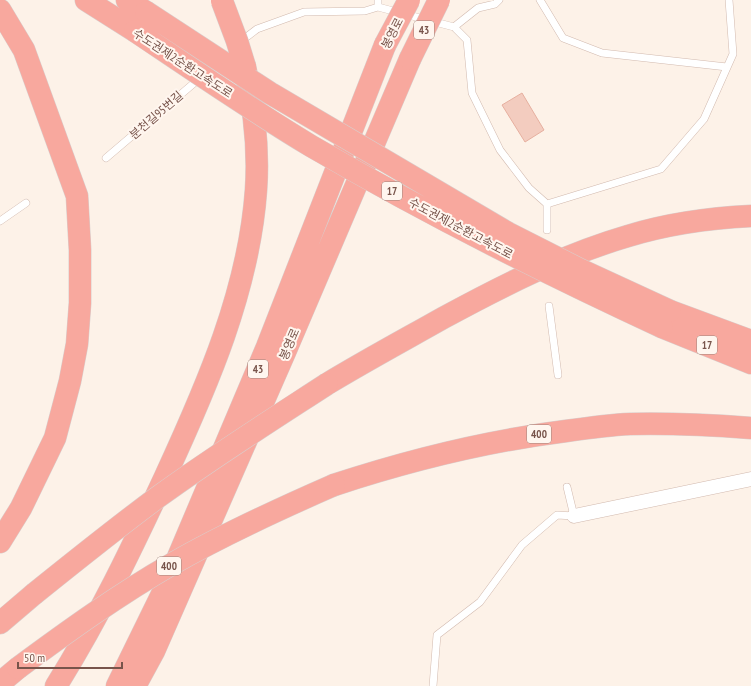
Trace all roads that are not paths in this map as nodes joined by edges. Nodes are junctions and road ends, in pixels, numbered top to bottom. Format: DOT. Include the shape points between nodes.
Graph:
graph roads {
  1 [pos="86,0"];
  2 [pos="127,0"];
  3 [pos="222,0"];
  4 [pos="409,0"];
  5 [pos="439,0"];
  6 [pos="499,0"];
  7 [pos="540,0"];
  8 [pos="729,0"];
  9 [pos="378,4"];
  10 [pos="0,10"];
  11 [pos="454,27"];
  12 [pos="214,66"];
  13 [pos="727,67"];
  14 [pos="208,71"];
  15 [pos="106,158"];
  16 [pos="26,203"];
  17 [pos="547,204"];
  18 [pos="751,216"];
  19 [pos="0,221"];
  20 [pos="547,230"];
  21 [pos="549,306"];
  22 [pos="666,319"];
  23 [pos="751,341"];
  24 [pos="751,363"];
  25 [pos="558,375"];
  26 [pos="751,428"];
  27 [pos="751,479"];
  28 [pos="567,487"];
  29 [pos="574,516"];
  30 [pos="0,542"];
  31 [pos="0,623"];
  32 [pos="0,683"];
  33 [pos="56,686"];
  34 [pos="117,686"];
  35 [pos="135,686"];
  36 [pos="433,686"];
  1 -- 22 [label="highway, 수도권제2순환고속도로 / 17, bridge" via="240,101 372,181 588,292"];
  2 -- 22 [label="highway, 수도권제2순환고속도로 / 17, bridge" via="270,93 508,233 581,270"];
  3 -- 33 [label="highway, bridge" via="237,40 253,106 257,162 248,249 219,350 191,420 110,592"];
  4 -- 34 [label="highway, 봉영로 / 43, bridge" via="385,45 261,361 165,588"];
  5 -- 35 [label="highway, 봉영로 / 43, bridge" via="410,59 154,651"];
  6 -- 11 [label="lane" via="495,4 478,8"];
  7 -- 13 [label="lane" via="563,38 602,53"];
  8 -- 13 [label="lane" via="732,54"];
  9 -- 11 [label="lane"];
  9 -- 12 [label="lane" via="365,10 304,12 258,29 234,46"];
  10 -- 30 [label="highway" via="24,50 77,196 80,250 77,344 55,438 21,508"];
  11 -- 17 [label="lane" via="466,40 472,93 500,150 529,188"];
  13 -- 17 [label="lane" via="704,119 660,169"];
  14 -- 15 [label="lane, 분천길95번길"];
  16 -- 19 [label="lane"];
  17 -- 20 [label="lane"];
  18 -- 31 [label="highway, bridge" via="693,222 629,236 579,253 494,290 327,384 244,438 122,524"];
  21 -- 25 [label="lane"];
  22 -- 23 [label="highway, 수도권제2순환고속도로 / 17"];
  22 -- 24 [label="highway, 수도권제2순환고속도로 / 17"];
  26 -- 32 [label="highway, 400, bridge" via="629,424 529,436 405,462 334,486 249,524 173,564 85,619"];
  27 -- 29 [label="street"];
  28 -- 29 [label="lane"];
  29 -- 36 [label="lane" via="557,515 522,545 480,602 437,635"];
}
